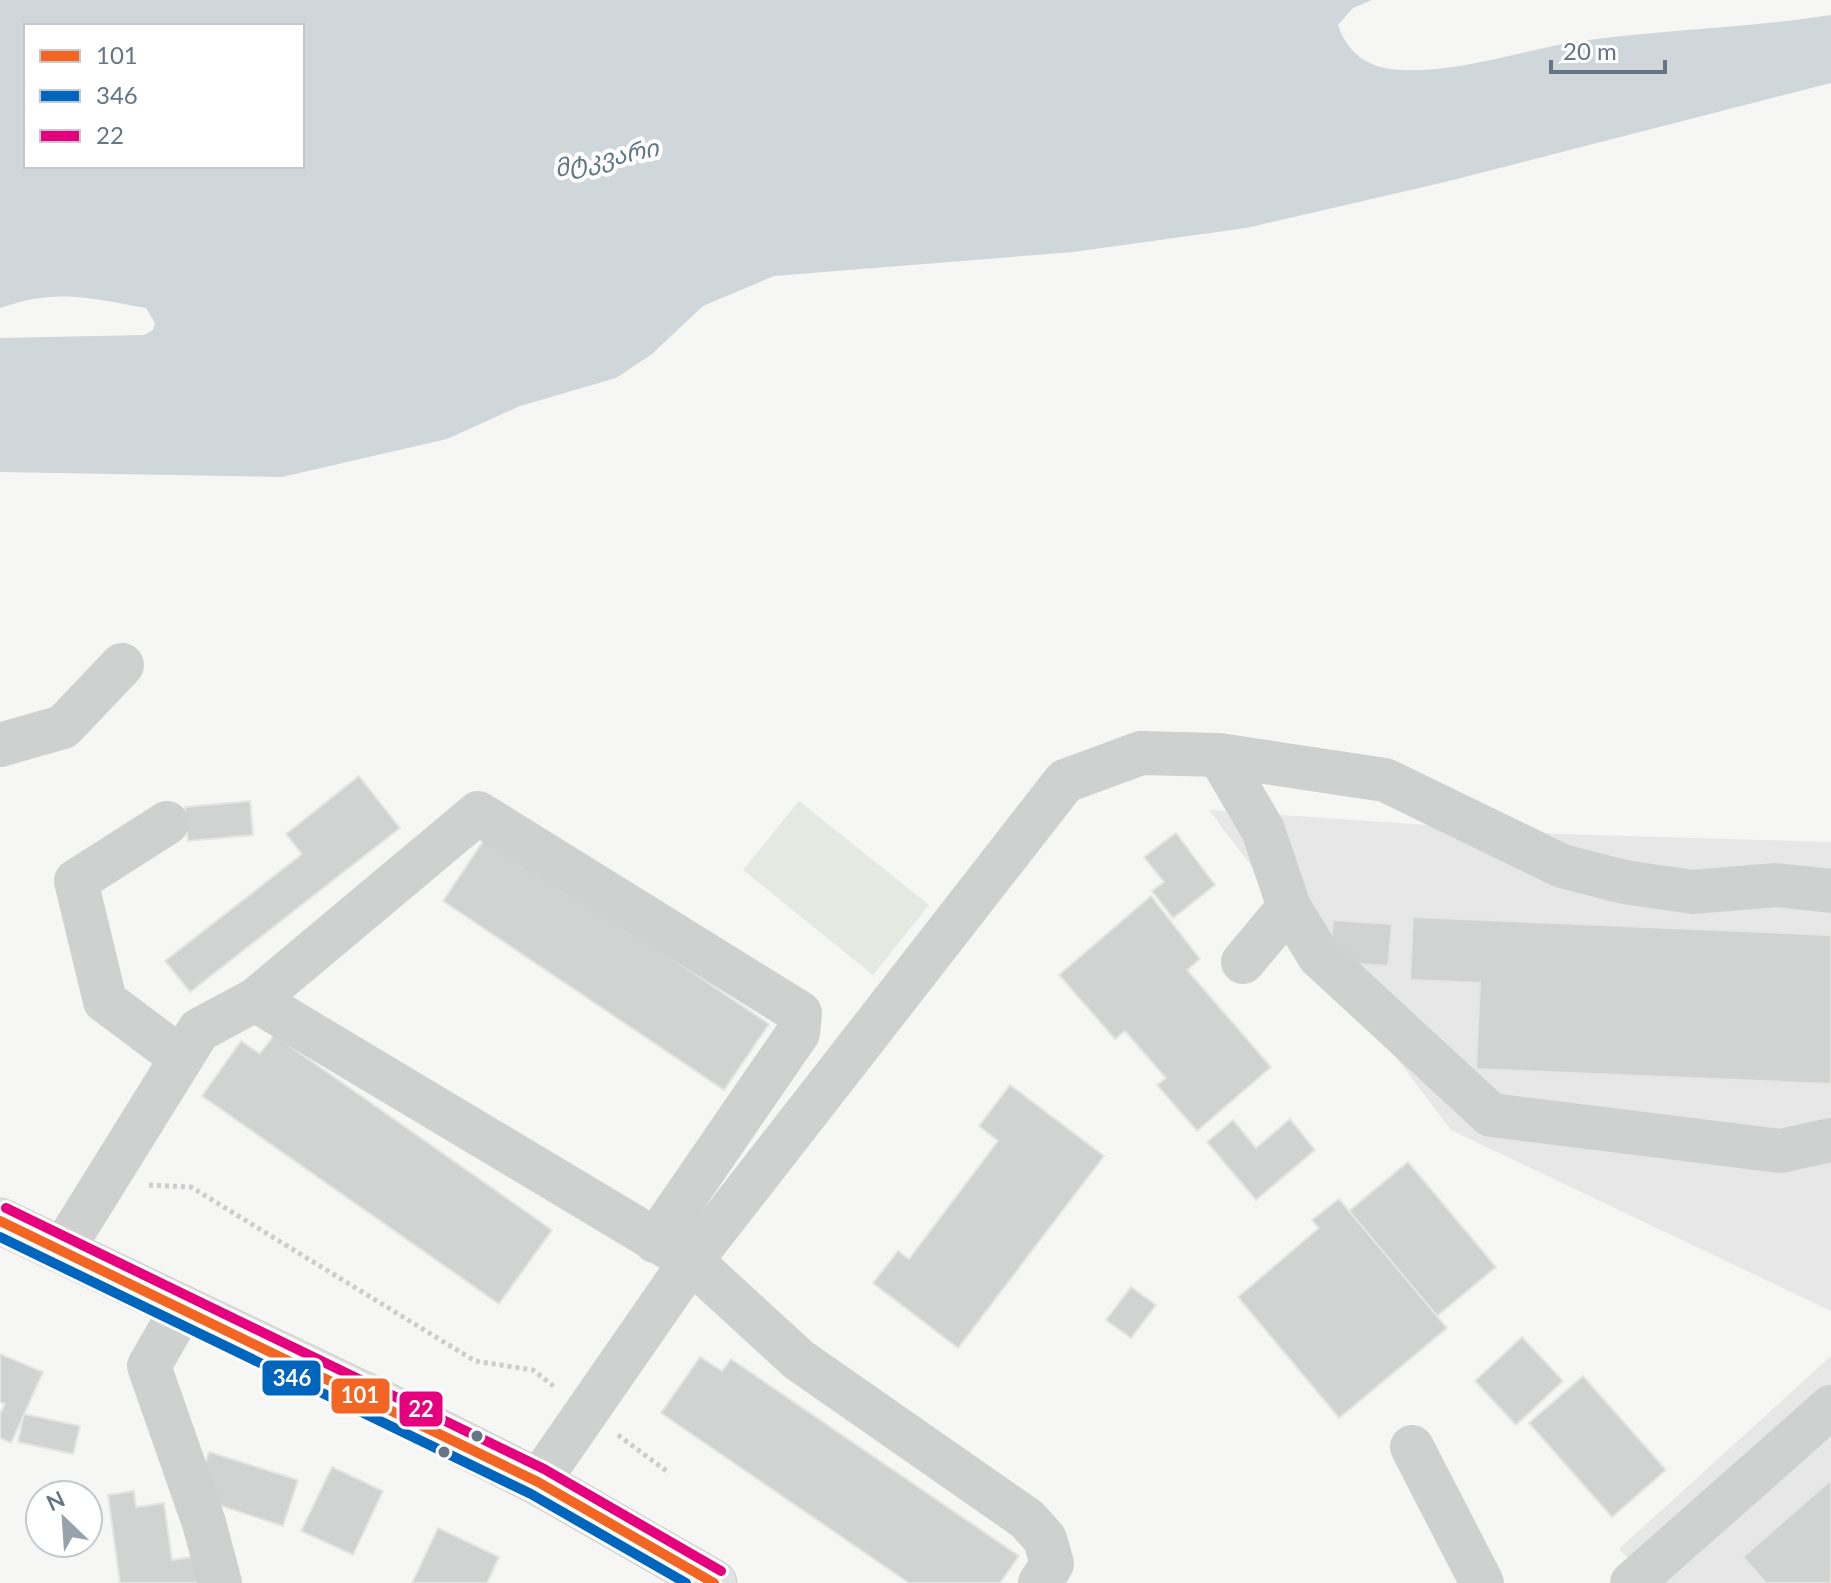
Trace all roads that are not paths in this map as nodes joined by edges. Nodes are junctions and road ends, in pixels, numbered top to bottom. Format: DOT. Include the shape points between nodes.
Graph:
graph roads {
  1 [pos="122,665"];
  2 [pos="0,745"];
  3 [pos="1219,755"];
  4 [pos="167,823"];
  5 [pos="1831,891"];
  6 [pos="1289,907"];
  7 [pos="1243,962"];
  8 [pos="255,1000"];
  9 [pos="181,1058"];
  10 [pos="1831,1140"];
  11 [pos="0,1221"];
  12 [pos="63,1249"];
  13 [pos="673,1251"];
  14 [pos="183,1307"];
  15 [pos="1831,1407"];
  16 [pos="1412,1447"];
  17 [pos="538,1482"];
  18 [pos="220,1583"];
  19 [pos="714,1583"];
  20 [pos="1040,1583"];
  21 [pos="1482,1583"];
  22 [pos="1632,1583"];
  1 -- 2 [label="street" via="63,727"];
  3 -- 5 [label="street" via="1385,780 1562,866 1624,882 1693,892 1776,885"];
  3 -- 6 [label="street" via="1263,830"];
  3 -- 13 [label="street" via="1141,753 1065,781"];
  4 -- 9 [label="street" via="76,881 105,1001"];
  6 -- 7 [label="street"];
  6 -- 10 [label="street" via="1319,956 1491,1115 1780,1151"];
  8 -- 9 [label="street" via="199,1030"];
  8 -- 13 [label="street"];
  8 -- 13 [label="street" via="478,813 800,1013 798,1033"];
  9 -- 12 [label="street"];
  11 -- 12 [label="highway"];
  12 -- 14 [label="highway"];
  13 -- 17 [label="street" via="587,1413"];
  13 -- 20 [label="street" via="799,1360 1027,1519 1045,1539 1052,1564"];
  14 -- 17 [label="highway"];
  14 -- 18 [label="street" via="149,1366"];
  15 -- 22 [label="street"];
  16 -- 21 [label="street"];
  17 -- 19 [label="highway"];
}
